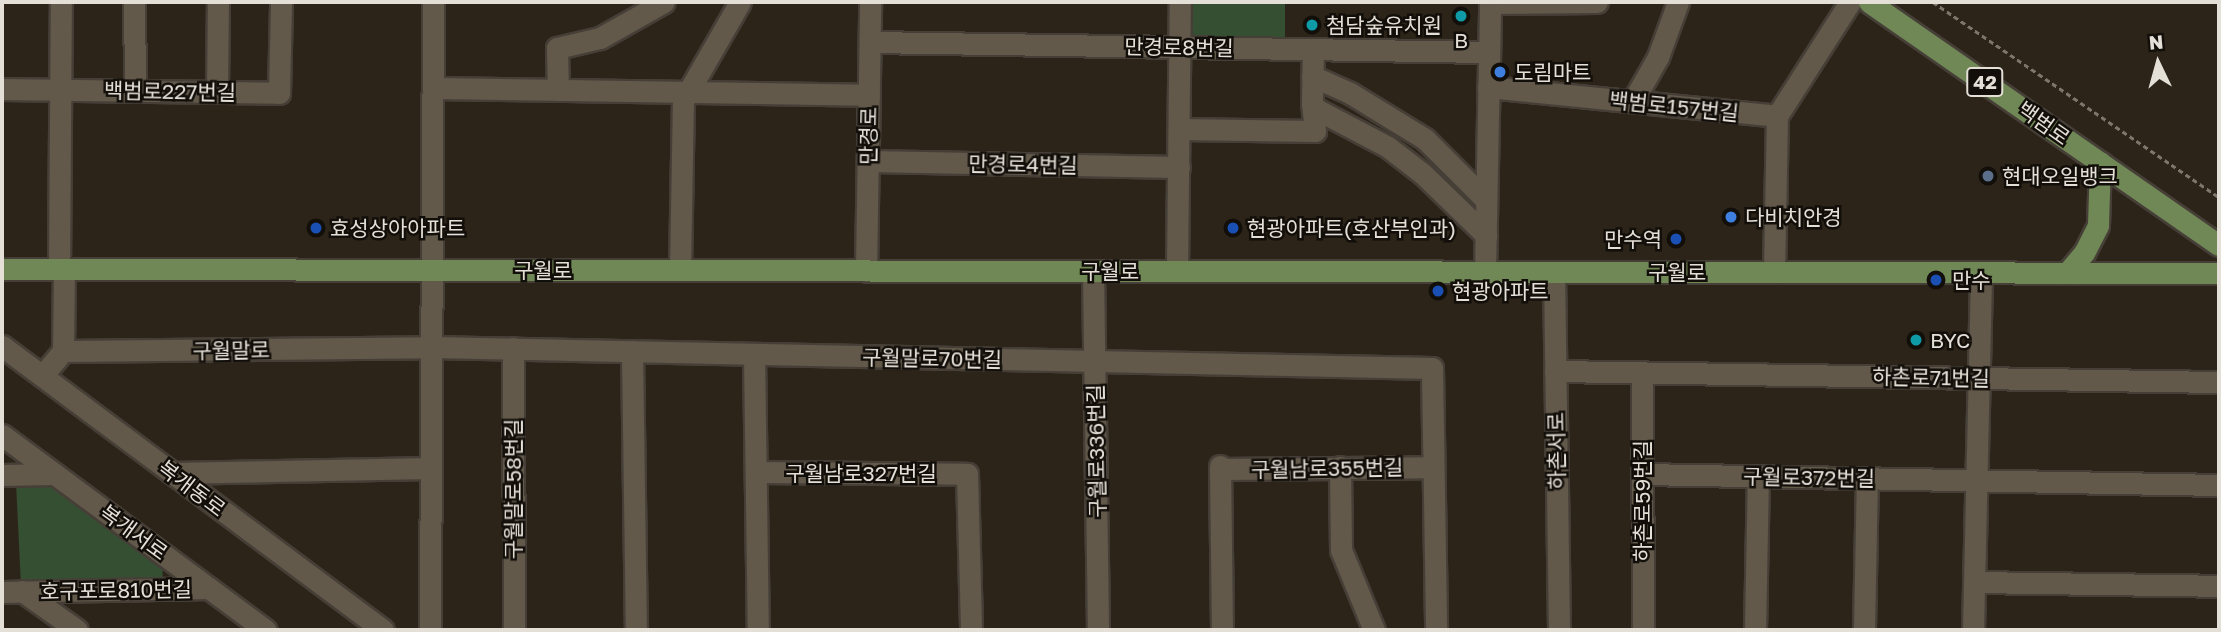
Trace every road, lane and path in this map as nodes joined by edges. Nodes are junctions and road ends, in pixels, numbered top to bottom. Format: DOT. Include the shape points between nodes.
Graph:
graph roads {
  1 [pos="61,2"];
  2 [pos="134,2"];
  3 [pos="218,2"];
  4 [pos="281,2"];
  5 [pos="433,2"];
  6 [pos="664,2"];
  7 [pos="740,2"];
  8 [pos="870,2"];
  9 [pos="1180,2"];
  10 [pos="1597,2"];
  11 [pos="1678,2"];
  12 [pos="1850,2"];
  13 [pos="1869,2"];
  14 [pos="1933,2"];
  15 [pos="1490,4"];
  16 [pos="870,42"];
  17 [pos="1180,47"];
  18 [pos="1312,49"];
  19 [pos="1489,52"];
  20 [pos="1312,76"];
  21 [pos="1488,87"];
  22 [pos="433,88"];
  23 [pos="2,89"];
  24 [pos="60,89"];
  25 [pos="135,90"];
  26 [pos="558,90"];
  27 [pos="217,92"];
  28 [pos="690,92"];
  29 [pos="869,95"];
  30 [pos="1633,102"];
  31 [pos="1312,103"];
  32 [pos="1777,116"];
  33 [pos="1179,129"];
  34 [pos="868,161"];
  35 [pos="2100,162"];
  36 [pos="1179,167"];
  37 [pos="2219,197"];
  38 [pos="1486,200"];
  39 [pos="1486,235"];
  40 [pos="2219,245"];
  41 [pos="2,269"];
  42 [pos="61,269"];
  43 [pos="432,270"];
  44 [pos="680,270"];
  45 [pos="866,271"];
  46 [pos="1093,271"];
  47 [pos="1177,271"];
  48 [pos="1485,272"];
  49 [pos="1554,272"];
  50 [pos="1774,272"];
  51 [pos="1981,273"];
  52 [pos="2067,273"];
  53 [pos="2219,273"];
  54 [pos="2,346"];
  55 [pos="432,347"];
  56 [pos="513,348"];
  57 [pos="63,351"];
  58 [pos="632,351"];
  59 [pos="754,354"];
  60 [pos="1094,361"];
  61 [pos="1432,368"];
  62 [pos="1555,371"];
  63 [pos="1642,372"];
  64 [pos="42,376"];
  65 [pos="1979,378"];
  66 [pos="2219,382"];
  67 [pos="2,435"];
  68 [pos="1340,467"];
  69 [pos="1433,467"];
  70 [pos="431,468"];
  71 [pos="756,472"];
  72 [pos="172,473"];
  73 [pos="55,474"];
  74 [pos="1642,474"];
  75 [pos="2,475"];
  76 [pos="1758,476"];
  77 [pos="1867,479"];
  78 [pos="1977,481"];
  79 [pos="2219,485"];
  80 [pos="1974,582"];
  81 [pos="2219,586"];
  82 [pos="209,588"];
  83 [pos="12,592"];
  84 [pos="77,630"];
  85 [pos="266,630"];
  86 [pos="383,630"];
  87 [pos="430,630"];
  88 [pos="514,630"];
  89 [pos="636,630"];
  90 [pos="758,630"];
  91 [pos="971,630"];
  92 [pos="1098,630"];
  93 [pos="1222,630"];
  94 [pos="1374,630"];
  95 [pos="1436,630"];
  96 [pos="1559,630"];
  97 [pos="1643,630"];
  98 [pos="1755,630"];
  99 [pos="1864,630"];
  100 [pos="1973,630"];
  1 -- 24 [label="street"];
  2 -- 25 [label="street"];
  3 -- 27 [label="street"];
  4 -- 27 [label="street, 백범로227번길" via="279,93"];
  5 -- 22 [label="street"];
  6 -- 26 [label="street" via="600,38 557,48"];
  7 -- 28 [label="street"];
  8 -- 16 [label="street, 만경로"];
  9 -- 17 [label="street"];
  10 -- 15 [label="street"];
  11 -- 30 [label="street" via="1658,57"];
  12 -- 32 [label="street"];
  13 -- 35 [label="main road, 백범로 / 42"];
  14 -- 37 [label="path"];
  15 -- 19 [label="street"];
  16 -- 17 [label="street, 만경로8번길"];
  16 -- 29 [label="street, 만경로"];
  17 -- 18 [label="street, 만경로8번길"];
  17 -- 33 [label="street"];
  18 -- 19 [label="street, 만경로8번길"];
  18 -- 20 [label="street"];
  19 -- 21 [label="street"];
  20 -- 31 [label="street"];
  20 -- 38 [label="street" via="1350,93 1425,139"];
  21 -- 30 [label="street, 백범로157번길"];
  21 -- 38 [label="street"];
  22 -- 26 [label="street"];
  22 -- 43 [label="street"];
  23 -- 24 [label="street, 백범로227번길"];
  24 -- 25 [label="street, 백범로227번길"];
  24 -- 42 [label="street"];
  25 -- 27 [label="street, 백범로227번길"];
  26 -- 28 [label="street"];
  28 -- 29 [label="street"];
  28 -- 44 [label="street" via="683,102"];
  29 -- 34 [label="street, 만경로"];
  30 -- 32 [label="street, 백범로157번길"];
  31 -- 33 [label="street" via="1315,131"];
  31 -- 39 [label="street" via="1414,167"];
  32 -- 50 [label="street"];
  33 -- 36 [label="street"];
  34 -- 36 [label="street, 만경로4번길"];
  34 -- 45 [label="street, 만경로"];
  35 -- 40 [label="main road, 백범로 / 42"];
  35 -- 52 [label="main road" via="2098,225"];
  36 -- 47 [label="street"];
  38 -- 39 [label="street"];
  39 -- 48 [label="street"];
  41 -- 42 [label="main road, 구월로"];
  42 -- 43 [label="main road, 구월로"];
  42 -- 57 [label="street"];
  43 -- 44 [label="main road, 구월로"];
  43 -- 55 [label="street"];
  44 -- 45 [label="main road, 구월로"];
  45 -- 46 [label="main road, 구월로"];
  46 -- 47 [label="main road, 구월로"];
  46 -- 60 [label="street, 구월로336번길"];
  47 -- 48 [label="main road, 구월로"];
  48 -- 49 [label="main road, 구월로"];
  49 -- 50 [label="main road, 구월로"];
  49 -- 62 [label="street, 하촌서로"];
  50 -- 51 [label="main road, 구월로"];
  51 -- 52 [label="main road, 구월로"];
  51 -- 65 [label="street"];
  52 -- 53 [label="main road, 구월로"];
  54 -- 64 [label="street, 복개동로"];
  55 -- 56 [label="street, 구월말로70번길"];
  55 -- 57 [label="street, 구월말로"];
  55 -- 70 [label="street"];
  56 -- 58 [label="street, 구월말로70번길"];
  56 -- 88 [label="street, 구월말로58번길"];
  57 -- 64 [label="street"];
  58 -- 59 [label="street, 구월말로70번길"];
  58 -- 89 [label="street"];
  59 -- 60 [label="street, 구월말로70번길"];
  59 -- 71 [label="street, 구월남로327번길"];
  60 -- 61 [label="street, 구월말로70번길"];
  60 -- 92 [label="street, 구월로336번길"];
  61 -- 69 [label="street, 구월남로355번길"];
  62 -- 63 [label="street, 하촌로71번길"];
  62 -- 96 [label="street, 하촌서로"];
  63 -- 65 [label="street, 하촌로71번길"];
  63 -- 74 [label="street, 하촌로59번길"];
  64 -- 72 [label="street, 복개동로"];
  65 -- 66 [label="street, 하촌로71번길"];
  65 -- 78 [label="street"];
  67 -- 73 [label="street, 복개서로"];
  68 -- 69 [label="street, 구월남로355번길"];
  68 -- 93 [label="street, 구월남로355번길" via="1220,467"];
  68 -- 94 [label="street" via="1341,550"];
  69 -- 95 [label="street, 구월남로355번길"];
  70 -- 72 [label="street"];
  70 -- 87 [label="street"];
  71 -- 90 [label="street, 구월남로327번길"];
  71 -- 91 [label="street, 구월남로327번길" via="967,474"];
  72 -- 86 [label="street, 복개동로"];
  73 -- 75 [label="street"];
  73 -- 82 [label="street, 복개서로"];
  74 -- 76 [label="street, 구월로372번길"];
  74 -- 97 [label="street, 하촌로59번길"];
  76 -- 77 [label="street, 구월로372번길"];
  76 -- 98 [label="street"];
  77 -- 78 [label="street, 구월로372번길"];
  77 -- 99 [label="street"];
  78 -- 79 [label="street, 구월로372번길"];
  78 -- 80 [label="street"];
  80 -- 81 [label="street"];
  80 -- 100 [label="street"];
  82 -- 83 [label="street, 호구포로810번길"];
  82 -- 85 [label="street, 복개서로"];
  83 -- 84 [label="street, 호구포로810번길"];
}
